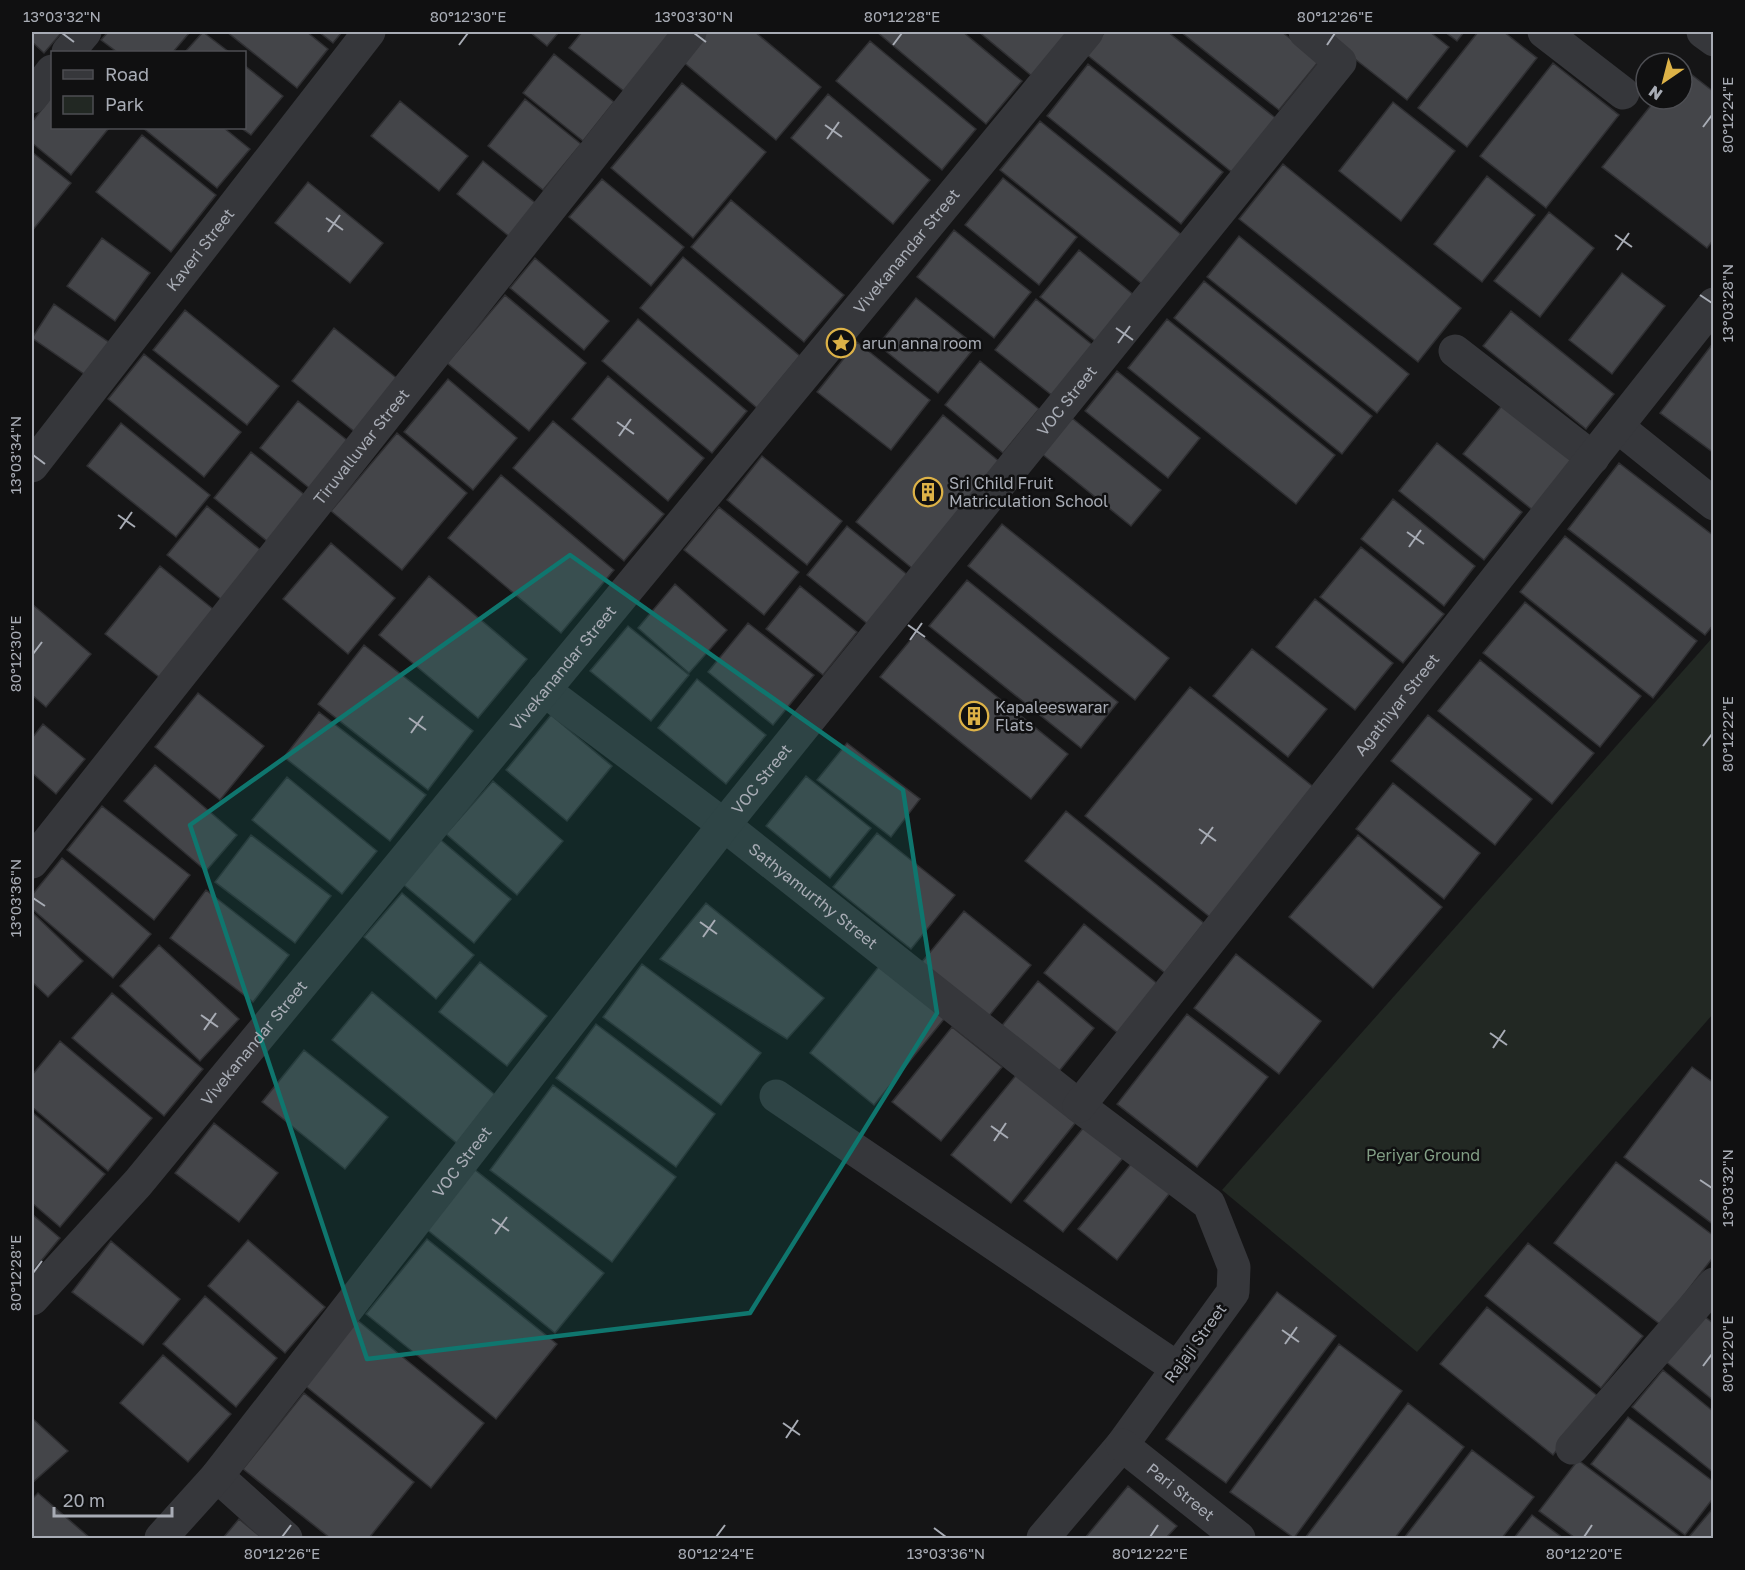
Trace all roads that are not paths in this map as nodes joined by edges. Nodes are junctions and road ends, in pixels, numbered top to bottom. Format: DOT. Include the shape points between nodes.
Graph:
graph roads {
  1 [pos="85,32"];
  2 [pos="369,32"];
  3 [pos="690,32"];
  4 [pos="1087,32"];
  5 [pos="1305,32"];
  6 [pos="1544,32"];
  7 [pos="1703,32"];
  8 [pos="1713,40"];
  9 [pos="69,51"];
  10 [pos="51,72"];
  11 [pos="1623,93"];
  12 [pos="32,98"];
  13 [pos="1713,304"];
  14 [pos="1455,351"];
  15 [pos="1618,427"];
  16 [pos="1593,458"];
  17 [pos="32,466"];
  18 [pos="1713,504"];
  19 [pos="544,690"];
  20 [pos="724,825"];
  21 [pos="32,862"];
  22 [pos="776,1096"];
  23 [pos="1079,1106"];
  24 [pos="1713,1284"];
  25 [pos="32,1299"];
  26 [pos="1177,1368"];
  27 [pos="1122,1445"];
  28 [pos="1572,1448"];
  29 [pos="217,1476"];
  30 [pos="161,1539"];
  31 [pos="286,1539"];
  32 [pos="1043,1539"];
  33 [pos="1239,1539"];
  1 -- 9 [label="street"];
  2 -- 17 [label="street, Kaveri Street"];
  3 -- 21 [label="street, Tiruvalluvar Street"];
  4 -- 19 [label="street, Vivekanandar Street"];
  5 -- 20 [label="street, VOC Street" via="1340,62"];
  6 -- 11 [label="street"];
  7 -- 8 [label="street"];
  10 -- 12 [label="street"];
  13 -- 15 [label="street, Agathiyar Street"];
  14 -- 16 [label="street"];
  15 -- 16 [label="street, Agathiyar Street"];
  15 -- 18 [label="street"];
  16 -- 23 [label="street, Agathiyar Street"];
  19 -- 20 [label="street, Sathyamurthy Street"];
  19 -- 25 [label="street, Vivekanandar Street" via="138,1183"];
  20 -- 23 [label="street, Sathyamurthy Street"];
  20 -- 29 [label="street, VOC Street"];
  22 -- 26 [label="street"];
  23 -- 26 [label="street, Rajaji Street" via="1209,1204 1234,1267 1233,1292"];
  24 -- 28 [label="street"];
  26 -- 27 [label="street, Rajaji Street"];
  27 -- 32 [label="street, Rajaji Street"];
  27 -- 33 [label="street, Pari Street"];
  29 -- 30 [label="street, VOC Street"];
  29 -- 31 [label="street"];
}
